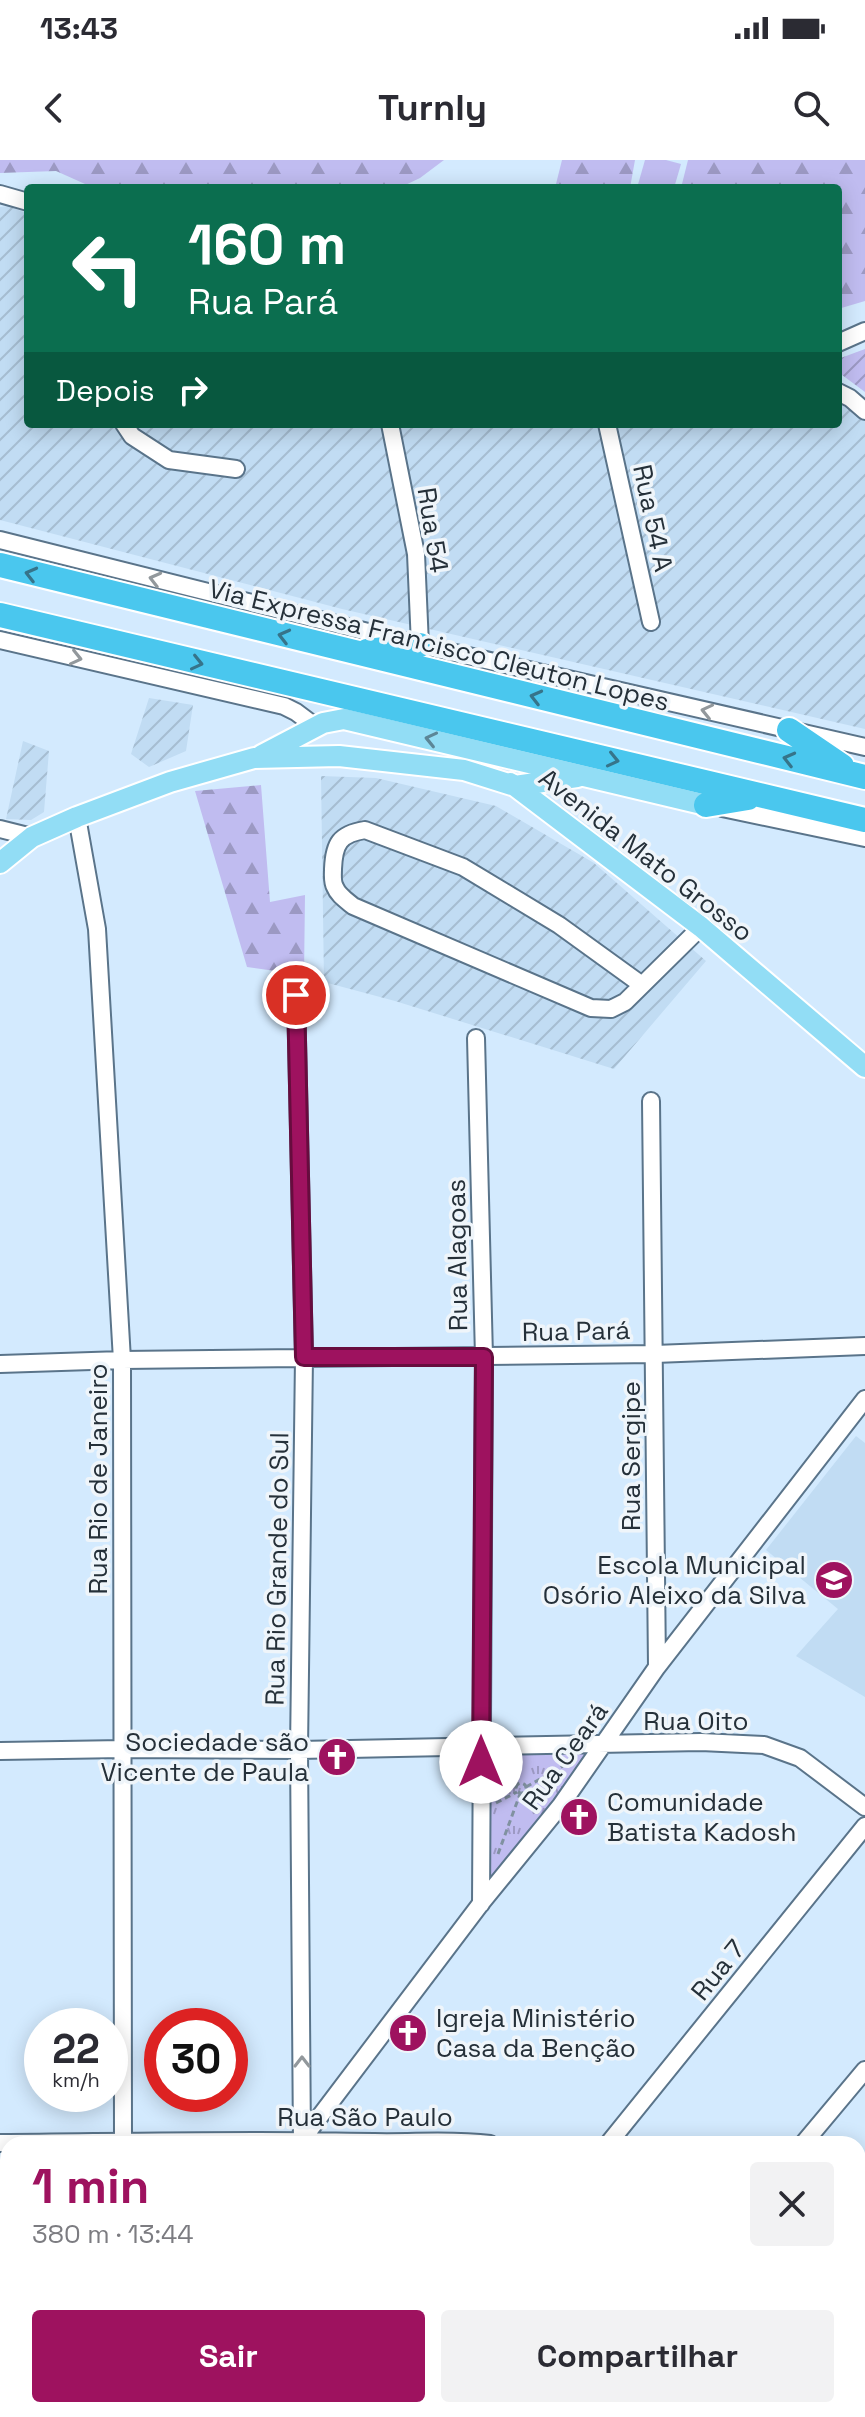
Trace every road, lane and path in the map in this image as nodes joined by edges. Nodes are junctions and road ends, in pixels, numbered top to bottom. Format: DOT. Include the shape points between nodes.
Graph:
graph roads {
  1 [pos="0,194"];
  2 [pos="24,201"];
  3 [pos="865,331"];
  4 [pos="842,341"];
  5 [pos="842,394"];
  6 [pos="865,411"];
  7 [pos="127,428"];
  8 [pos="391,428"];
  9 [pos="608,428"];
  10 [pos="236,469"];
  11 [pos="0,540"];
  12 [pos="0,565"];
  13 [pos="651,622"];
  14 [pos="3,623"];
  15 [pos="420,645"];
  16 [pos="353,653"];
  17 [pos="316,727"];
  18 [pos="789,730"];
  19 [pos="464,747"];
  20 [pos="865,747"];
  21 [pos="254,758"];
  22 [pos="384,760"];
  23 [pos="588,776"];
  24 [pos="859,776"];
  25 [pos="561,779"];
  26 [pos="515,786"];
  27 [pos="767,796"];
  28 [pos="706,805"];
  29 [pos="553,815"];
  30 [pos="77,817"];
  31 [pos="865,820"];
  32 [pos="0,829"];
  33 [pos="32,837"];
  34 [pos="865,838"];
  35 [pos="0,863"];
  36 [pos="701,927"];
  37 [pos="642,985"];
  38 [pos="296,995"];
  39 [pos="476,1038"];
  40 [pos="865,1067"];
  41 [pos="651,1101"];
  42 [pos="865,1346"];
  43 [pos="655,1354"];
  44 [pos="304,1357"];
  45 [pos="484,1357"];
  46 [pos="122,1360"];
  47 [pos="0,1364"];
  48 [pos="865,1399"];
  49 [pos="858,1424"];
  50 [pos="657,1667"];
  51 [pos="604,1745"];
  52 [pos="123,1749"];
  53 [pos="299,1750"];
  54 [pos="0,1751"];
  55 [pos="485,1751"];
  56 [pos="574,1760"];
  57 [pos="518,1785"];
  58 [pos="526,1787"];
  59 [pos="521,1793"];
  60 [pos="491,1806"];
  61 [pos="865,1807"];
  62 [pos="541,1809"];
  63 [pos="865,1826"];
  64 [pos="497,1857"];
  65 [pos="481,1904"];
  66 [pos="865,2070"];
  67 [pos="123,2136"];
  68 [pos="302,2136"];
  69 [pos="307,2136"];
  70 [pos="614,2136"];
  71 [pos="810,2136"];
  1 -- 2 [label="street"];
  3 -- 4 [label="street"];
  5 -- 6 [label="street"];
  7 -- 10 [label="street" via="169,460"];
  8 -- 15 [label="street, Rua 54" via="416,554"];
  9 -- 13 [label="street, Rua 54 A"];
  15 -- 11 [label="street, one-way"];
  16 -- 12 [label="highway, Via Expressa Francisco Cleuton Lopes, one-way"];
  14 -- 17 [label="street, one-way" via="284,706"];
  14 -- 27 [label="highway, one-way"];
  15 -- 16 [label="highway"];
  18 -- 15 [label="street, one-way"];
  24 -- 16 [label="highway, Via Expressa Francisco Cleuton Lopes, one-way"];
  19 -- 17 [label="main road, one-way" via="344,719"];
  17 -- 21 [label="main road"];
  17 -- 22 [label="main road"];
  18 -- 20 [label="street"];
  18 -- 24 [label="highway"];
  19 -- 23 [label="main road"];
  19 -- 26 [label="main road" via="477,762"];
  21 -- 22 [label="main road, Avenida Mato Grosso"];
  21 -- 30 [label="main road, Avenida Mato Grosso"];
  22 -- 26 [label="main road, Avenida Mato Grosso" via="464,770"];
  23 -- 25 [label="main road"];
  23 -- 28 [label="main road"];
  25 -- 26 [label="main road"];
  25 -- 29 [label="main road" via="552,795"];
  26 -- 29 [label="main road, Avenida Mato Grosso"];
  27 -- 28 [label="highway"];
  27 -- 31 [label="highway"];
  28 -- 34 [label="street"];
  29 -- 36 [label="main road, Avenida Mato Grosso"];
  30 -- 33 [label="main road, Avenida Mato Grosso"];
  30 -- 46 [label="street, Rua Rio de Janeiro" via="97,929"];
  32 -- 33 [label="street"];
  33 -- 35 [label="main road, Avenida Mato Grosso"];
  36 -- 37 [label="street"];
  36 -- 40 [label="main road, Avenida Mato Grosso"];
  37 -- 37 [label="street" via="611,1009 591,1008 353,906 333,885 339,841 350,832 365,830 463,867 559,925"];
  38 -- 44 [label="street, Rua Rio Grande do Sul"];
  39 -- 45 [label="street, Rua Alagoas"];
  41 -- 43 [label="street, Rua Sergipe"];
  42 -- 43 [label="street, Rua Pará"];
  43 -- 45 [label="street, Rua Pará"];
  43 -- 50 [label="street, Rua Sergipe"];
  44 -- 45 [label="street, Rua Pará"];
  44 -- 46 [label="street, Rua Pará"];
  44 -- 53 [label="street, Rua Rio Grande do Sul"];
  45 -- 55 [label="street, Rua Alagoas"];
  46 -- 47 [label="street, Rua Pará"];
  46 -- 52 [label="street, Rua Rio de Janeiro"];
  48 -- 49 [label="street, Rua Ceará"];
  49 -- 50 [label="street, Rua Ceará"];
  50 -- 51 [label="street, Rua Ceará"];
  51 -- 55 [label="street, Rua Oito"];
  51 -- 61 [label="street, Rua Oito" via="764,1745 800,1758"];
  51 -- 65 [label="street, Rua Ceará"];
  52 -- 53 [label="street, Rua Oito"];
  52 -- 54 [label="street, Rua Oito"];
  52 -- 67 [label="street, Rua Rio de Janeiro"];
  53 -- 55 [label="street, Rua Oito"];
  68 -- 53 [label="street, Rua Rio Grande do Sul, one-way"];
  55 -- 57 [label="path"];
  55 -- 65 [label="street, Rua Alagoas"];
  56 -- 58 [label="path"];
  57 -- 58 [label="path"];
  57 -- 59 [label="path"];
  58 -- 59 [label="path"];
  59 -- 60 [label="path"];
  59 -- 62 [label="path"];
  59 -- 64 [label="path"];
  63 -- 70 [label="street, Rua 7"];
  65 -- 69 [label="street, Rua Ceará"];
  66 -- 71 [label="street"];
}
